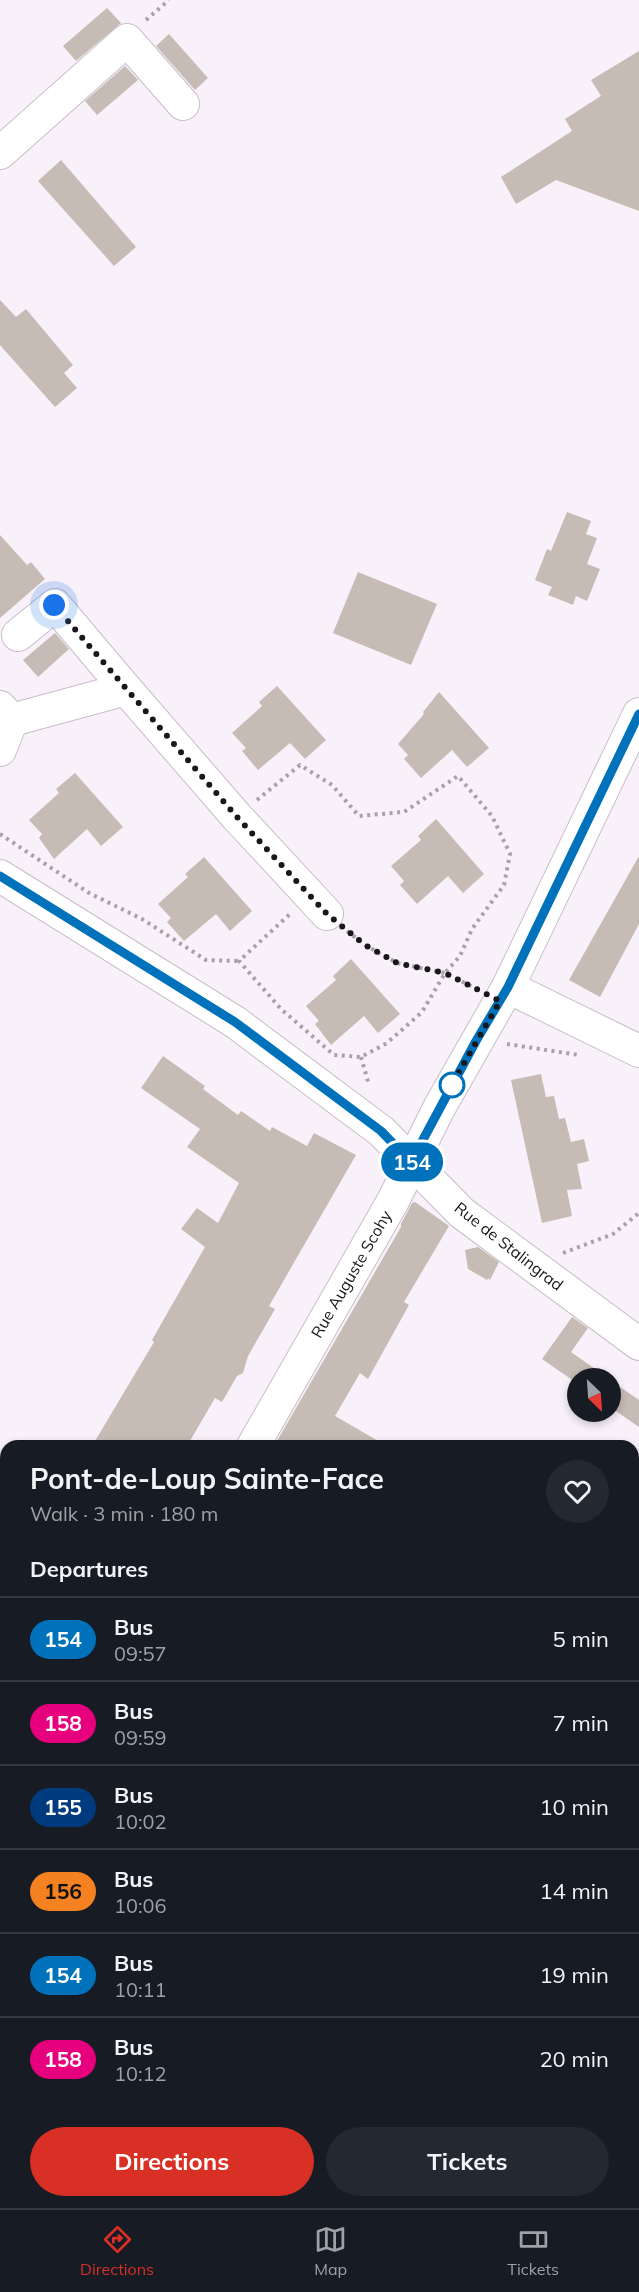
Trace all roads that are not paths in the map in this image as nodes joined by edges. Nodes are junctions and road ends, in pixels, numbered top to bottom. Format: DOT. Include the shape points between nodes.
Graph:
graph roads {
  1 [pos="183,104"];
  2 [pos="0,153"];
  3 [pos="18,635"];
  4 [pos="126,688"];
  5 [pos="6,713"];
  6 [pos="639,714"];
  7 [pos="0,750"];
  8 [pos="0,876"];
  9 [pos="318,905"];
  10 [pos="504,994"];
  11 [pos="639,1051"];
  12 [pos="411,1162"];
  13 [pos="639,1344"];
  14 [pos="256,1440"];
  1 -- 2 [label="street" via="127,40"];
  3 -- 4 [label="street" via="54,605"];
  4 -- 5 [label="street"];
  4 -- 9 [label="street"];
  5 -- 7 [label="street"];
  6 -- 10 [label="street, Rue Auguste Scohy"];
  8 -- 12 [label="street, Rue de Stalingrad" via="235,1022 381,1131"];
  10 -- 11 [label="street"];
  10 -- 12 [label="street, Rue Auguste Scohy"];
  12 -- 13 [label="street, Rue de Stalingrad" via="462,1213"];
  12 -- 14 [label="street, Rue Auguste Scohy" via="393,1201"];
}
